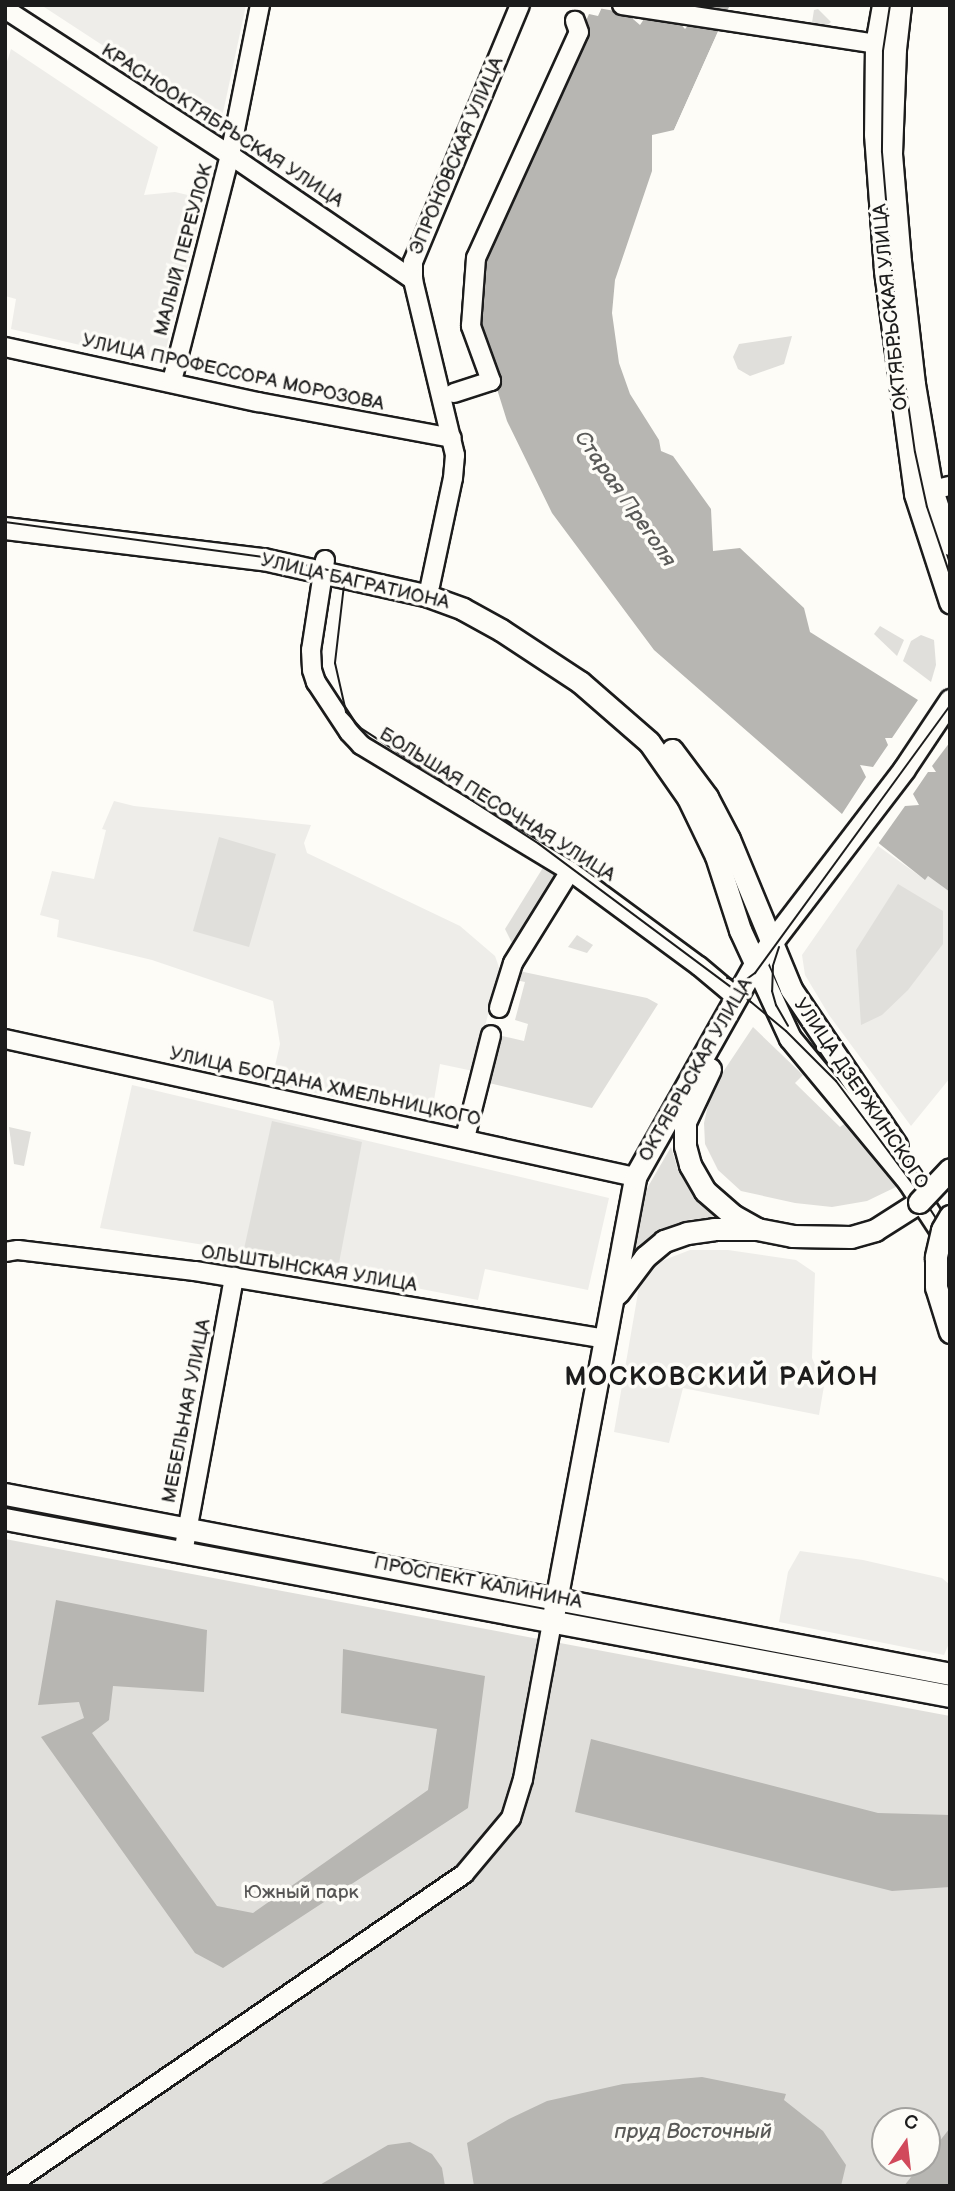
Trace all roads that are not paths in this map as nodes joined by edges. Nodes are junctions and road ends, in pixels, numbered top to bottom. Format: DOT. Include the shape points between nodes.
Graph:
graph roads {
  1 [pos="260,5"];
  2 [pos="520,5"];
  3 [pos="622,5"];
  4 [pos="883,5"];
  5 [pos="900,5"];
  6 [pos="6,8"];
  7 [pos="575,21"];
  8 [pos="876,44"];
  9 [pos="230,155"];
  10 [pos="413,280"];
  11 [pos="5,346"];
  12 [pos="172,381"];
  13 [pos="454,393"];
  14 [pos="452,438"];
  15 [pos="933,490"];
  16 [pos="5,515"];
  17 [pos="5,528"];
  18 [pos="950,544"];
  19 [pos="324,565"];
  20 [pos="429,591"];
  21 [pos="950,602"];
  22 [pos="950,700"];
  23 [pos="950,721"];
  24 [pos="866,829"];
  25 [pos="570,871"];
  26 [pos="776,949"];
  27 [pos="754,983"];
  28 [pos="499,1008"];
  29 [pos="491,1035"];
  30 [pos="5,1040"];
  31 [pos="465,1138"];
  32 [pos="950,1169"];
  33 [pos="635,1177"];
  34 [pos="757,1229"];
  35 [pos="948,1230"];
  36 [pos="5,1252"];
  37 [pos="234,1277"];
  38 [pos="610,1309"];
  39 [pos="950,1332"];
  40 [pos="605,1339"];
  41 [pos="5,1494"];
  42 [pos="5,1519"];
  43 [pos="187,1528"];
  44 [pos="183,1553"];
  45 [pos="556,1598"];
  46 [pos="552,1622"];
  47 [pos="950,1674"];
  48 [pos="950,1696"];
  49 [pos="9,2186"];
  1 -- 9 [label="street, МАЛЫЙ ПЕРЕУЛОК"];
  2 -- 10 [label="street, ЭПРОНОВСКАЯ УЛИЦА" via="413,262"];
  3 -- 8 [label="street"];
  4 -- 8 [label="main road, ОКТЯБРЬСКАЯ УЛИЦА"];
  5 -- 15 [label="main road, ОКТЯБРЬСКАЯ УЛИЦА" via="891,154 906,321"];
  6 -- 9 [label="street, КРАСНООКТЯБРЬСКАЯ УЛИЦА"];
  7 -- 13 [label="street" via="579,32 476,258 471,326 491,381"];
  8 -- 15 [label="main road, ОКТЯБРЬСКАЯ УЛИЦА" via="875,134 885,271"];
  9 -- 10 [label="street, КРАСНООКТЯБРЬСКАЯ УЛИЦА"];
  9 -- 12 [label="street, МАЛЫЙ ПЕРЕУЛОК"];
  10 -- 14 [label="street, ЭПРОНОВСКАЯ УЛИЦА"];
  11 -- 12 [label="street, УЛИЦА ПРОФЕССОРА МОРОЗОВА"];
  12 -- 14 [label="street, УЛИЦА ПРОФЕССОРА МОРОЗОВА"];
  14 -- 20 [label="street, ЭПРОНОВСКАЯ УЛИЦА" via="453,478"];
  15 -- 18 [label="main road, ОКТЯБРЬСКАЯ УЛИЦА"];
  15 -- 21 [label="main road, ОКТЯБРЬСКАЯ УЛИЦА"];
  16 -- 19 [label="main road, УЛИЦА БАГРАТИОНА" via="276,550"];
  17 -- 19 [label="main road, УЛИЦА БАГРАТИОНА"];
  19 -- 20 [label="main road, УЛИЦА БАГРАТИОНА"];
  19 -- 25 [label="street, БОЛЬШАЯ ПЕСОЧНАЯ УЛИЦА" via="310,650 312,670 349,732 361,745"];
  20 -- 26 [label="main road, УЛИЦА БАГРАТИОНА" via="466,599 550,647 627,706 675,754 707,797 729,839"];
  20 -- 27 [label="main road, УЛИЦА БАГРАТИОНА" via="543,656 649,742 701,823"];
  22 -- 24 [label="main road, ОКТЯБРЬСКАЯ УЛИЦА"];
  23 -- 24 [label="main road, ОКТЯБРЬСКАЯ УЛИЦА"];
  24 -- 26 [label="main road, ОКТЯБРЬСКАЯ УЛИЦА"];
  25 -- 27 [label="street, БОЛЬШАЯ ПЕСОЧНАЯ УЛИЦА" via="699,966"];
  25 -- 28 [label="street" via="513,963"];
  26 -- 27 [label="main road, ОКТЯБРЬСКАЯ УЛИЦА"];
  26 -- 35 [label="main road, УЛИЦА ДЗЕРЖИНСКОГО" via="791,989"];
  27 -- 33 [label="main road, ОКТЯБРЬСКАЯ УЛИЦА" via="686,1083"];
  27 -- 34 [label="main road" via="697,1091 685,1122 685,1146 705,1191"];
  27 -- 35 [label="main road, УЛИЦА ДЗЕРЖИНСКОГО" via="790,1038"];
  29 -- 31 [label="street"];
  30 -- 31 [label="street, УЛИЦА БОГДАНА ХМЕЛЬНИЦКОГО"];
  31 -- 33 [label="street, УЛИЦА БОГДАНА ХМЕЛЬНИЦКОГО"];
  32 -- 34 [label="main road, bridge" via="898,1217 851,1237 824,1239"];
  33 -- 38 [label="main road, ОКТЯБРЬСКАЯ УЛИЦА"];
  34 -- 38 [label="main road" via="714,1229 664,1241 634,1269"];
  35 -- 39 [label="main road, bridge" via="936,1257 936,1287"];
  36 -- 37 [label="street, ОЛЬШТЫНСКАЯ УЛИЦА"];
  37 -- 40 [label="street, ОЛЬШТЫНСКАЯ УЛИЦА"];
  37 -- 43 [label="street, МЕБЕЛЬНАЯ УЛИЦА"];
  38 -- 40 [label="main road, ОКТЯБРЬСКАЯ УЛИЦА"];
  40 -- 45 [label="main road, ОКТЯБРЬСКАЯ УЛИЦА"];
  41 -- 43 [label="main road, ПРОСПЕКТ КАЛИНИНА"];
  42 -- 44 [label="main road, ПРОСПЕКТ КАЛИНИНА"];
  43 -- 44 [label="street, МЕБЕЛЬНАЯ УЛИЦА"];
  43 -- 45 [label="main road, ПРОСПЕКТ КАЛИНИНА"];
  44 -- 46 [label="main road, ПРОСПЕКТ КАЛИНИНА"];
  45 -- 46 [label="main road, ОКТЯБРЬСКАЯ УЛИЦА"];
  45 -- 47 [label="main road, ПРОСПЕКТ КАЛИНИНА"];
  46 -- 48 [label="main road, ПРОСПЕКТ КАЛИНИНА"];
  46 -- 49 [label="street" via="523,1779 511,1818 464,1874"];
}
